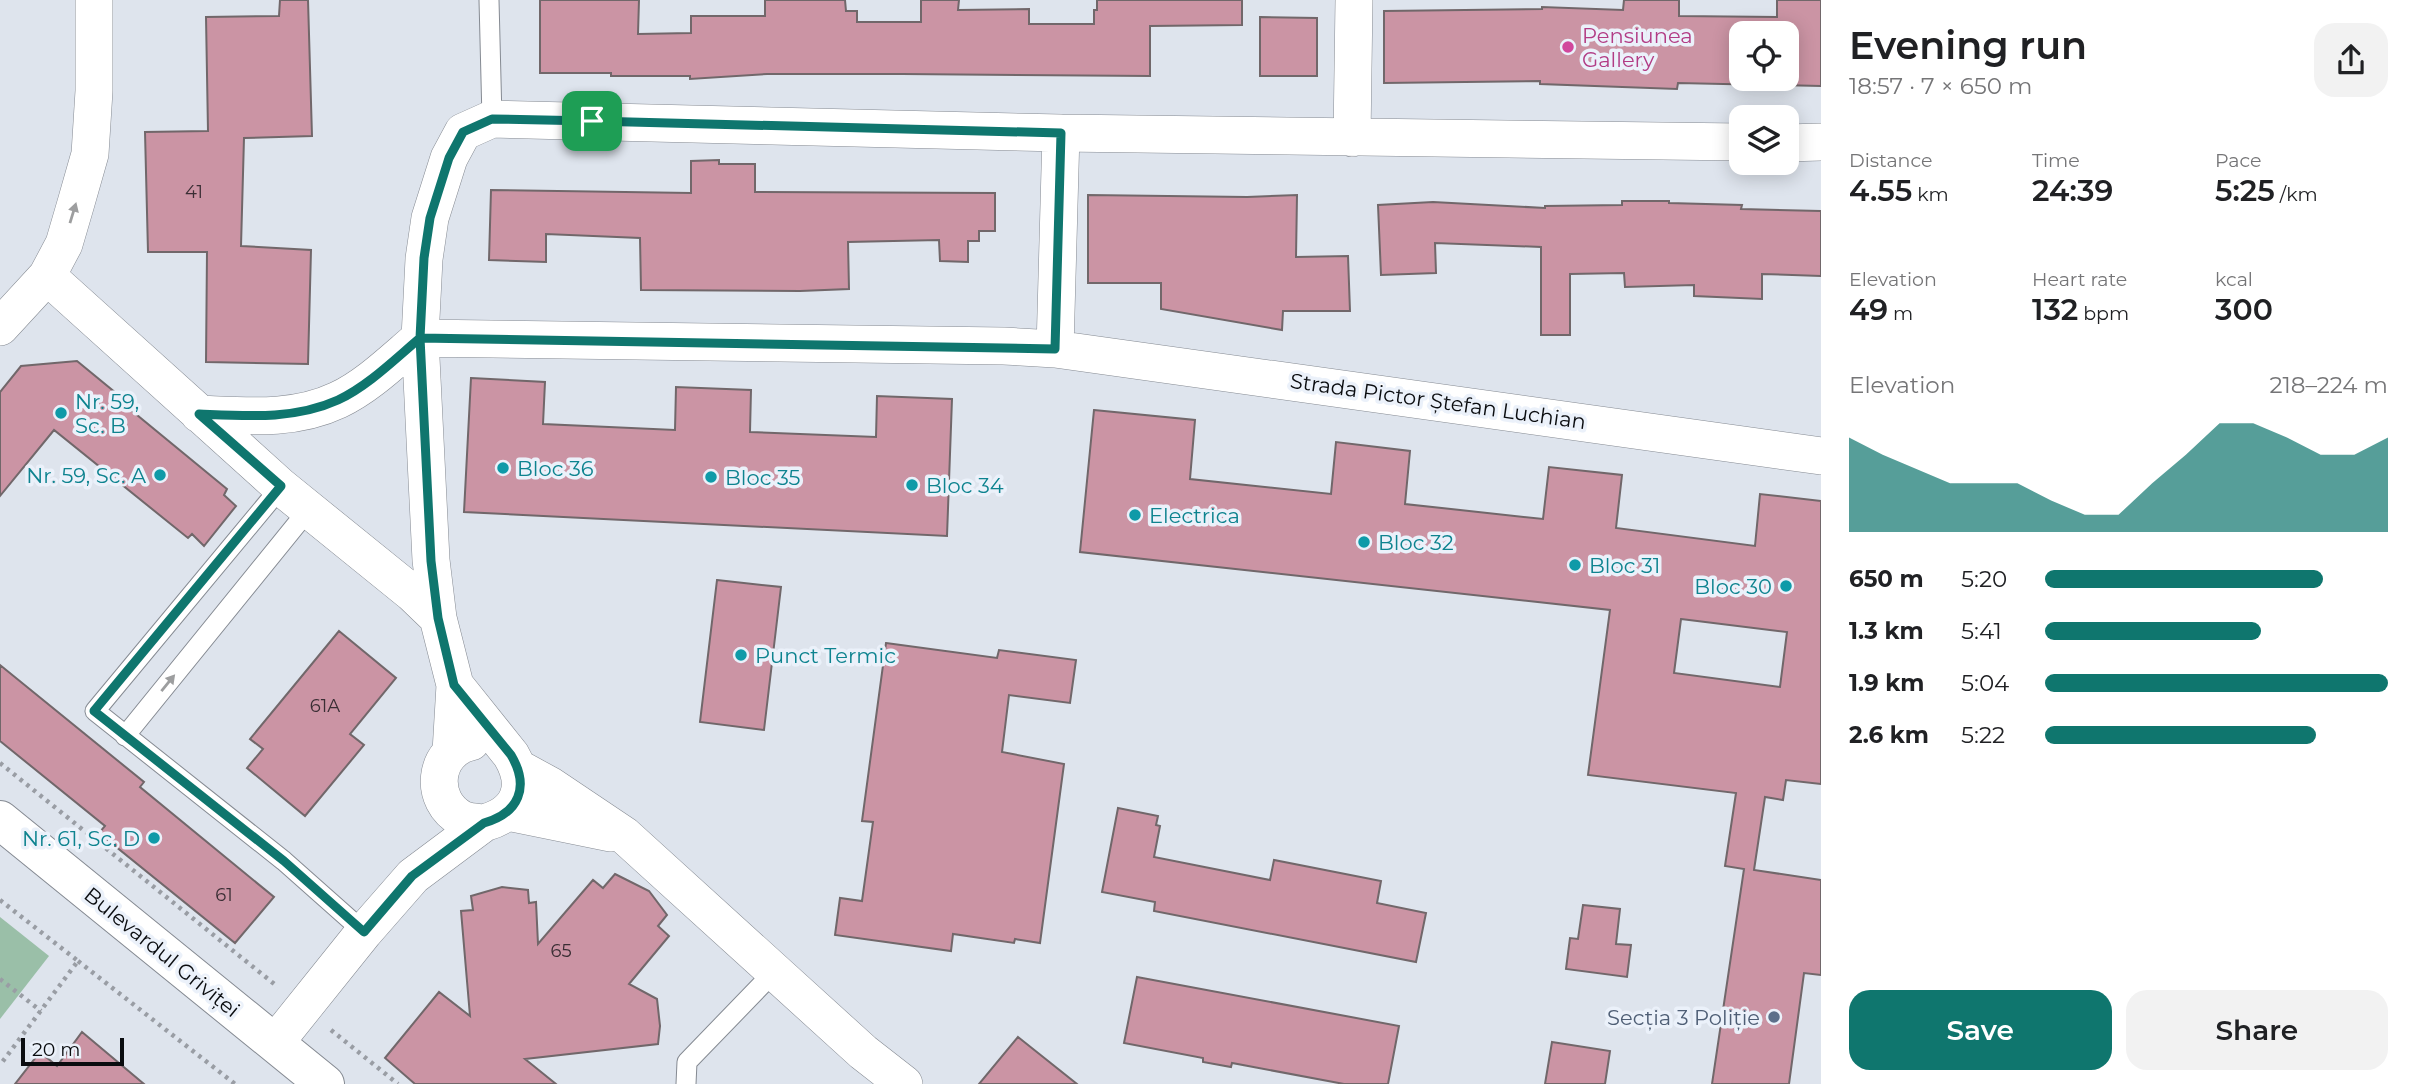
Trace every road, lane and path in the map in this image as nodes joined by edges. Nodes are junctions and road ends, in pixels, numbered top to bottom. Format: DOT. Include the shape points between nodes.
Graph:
graph roads {
  1 [pos="94,0"];
  2 [pos="489,0"];
  3 [pos="1354,0"];
  4 [pos="492,119"];
  5 [pos="1061,133"];
  6 [pos="1352,138"];
  7 [pos="1729,142"];
  8 [pos="1821,142"];
  9 [pos="1799,143"];
  10 [pos="47,276"];
  11 [pos="5,310"];
  12 [pos="420,338"];
  13 [pos="1055,349"];
  14 [pos="199,414"];
  15 [pos="1821,456"];
  16 [pos="281,486"];
  17 [pos="309,509"];
  18 [pos="438,618"];
  19 [pos="454,685"];
  20 [pos="125,736"];
  21 [pos="452,752"];
  22 [pos="512,759"];
  23 [pos="0,763"];
  24 [pos="442,799"];
  25 [pos="496,818"];
  26 [pos="0,820"];
  27 [pos="624,835"];
  28 [pos="412,876"];
  29 [pos="0,900"];
  30 [pos="364,932"];
  31 [pos="78,961"];
  32 [pos="775,971"];
  33 [pos="0,979"];
  34 [pos="303,1007"];
  35 [pos="41,1011"];
  36 [pos="275,1043"];
  37 [pos="0,1065"];
  38 [pos="235,1084"];
  39 [pos="325,1084"];
  40 [pos="398,1084"];
  41 [pos="686,1084"];
  42 [pos="904,1084"];
  10 -- 1 [label="street, one-way" via="64,244 90,154"];
  2 -- 4 [label="lane"];
  3 -- 6 [label="street"];
  4 -- 5 [label="street"];
  4 -- 12 [label="street" via="463,132 449,158 430,218"];
  5 -- 6 [label="street"];
  5 -- 13 [label="street"];
  6 -- 7 [label="street"];
  8 -- 9 [label="street"];
  10 -- 11 [label="street"];
  10 -- 14 [label="street"];
  12 -- 13 [label="street, Strada Pictor Ștefan Luchian"];
  12 -- 14 [label="street" via="339,400 266,417"];
  12 -- 18 [label="street"];
  13 -- 15 [label="street, Strada Pictor Ștefan Luchian"];
  14 -- 16 [label="street"];
  16 -- 17 [label="street"];
  16 -- 20 [label="lane" via="94,711"];
  17 -- 18 [label="street"];
  20 -- 17 [label="lane, one-way"];
  18 -- 19 [label="street"];
  19 -- 21 [label="street"];
  19 -- 22 [label="street"];
  20 -- 30 [label="lane" via="284,861"];
  21 -- 22 [label="street" via="480,740 492,743"];
  21 -- 24 [label="street" via="439,772"];
  22 -- 25 [label="street" via="520,791"];
  22 -- 27 [label="street"];
  23 -- 34 [label="path"];
  24 -- 25 [label="street" via="464,820"];
  24 -- 28 [label="street"];
  25 -- 27 [label="street"];
  25 -- 28 [label="street"];
  26 -- 36 [label="main road, Bulevardul Griviței"];
  27 -- 32 [label="street"];
  28 -- 30 [label="street"];
  29 -- 31 [label="path"];
  30 -- 34 [label="street"];
  31 -- 35 [label="path"];
  31 -- 38 [label="path"];
  32 -- 41 [label="lane" via="687,1062"];
  32 -- 42 [label="street"];
  33 -- 35 [label="path"];
  34 -- 36 [label="street"];
  34 -- 40 [label="path"];
  35 -- 37 [label="path"];
  36 -- 39 [label="main road, Bulevardul Griviței"];
}
